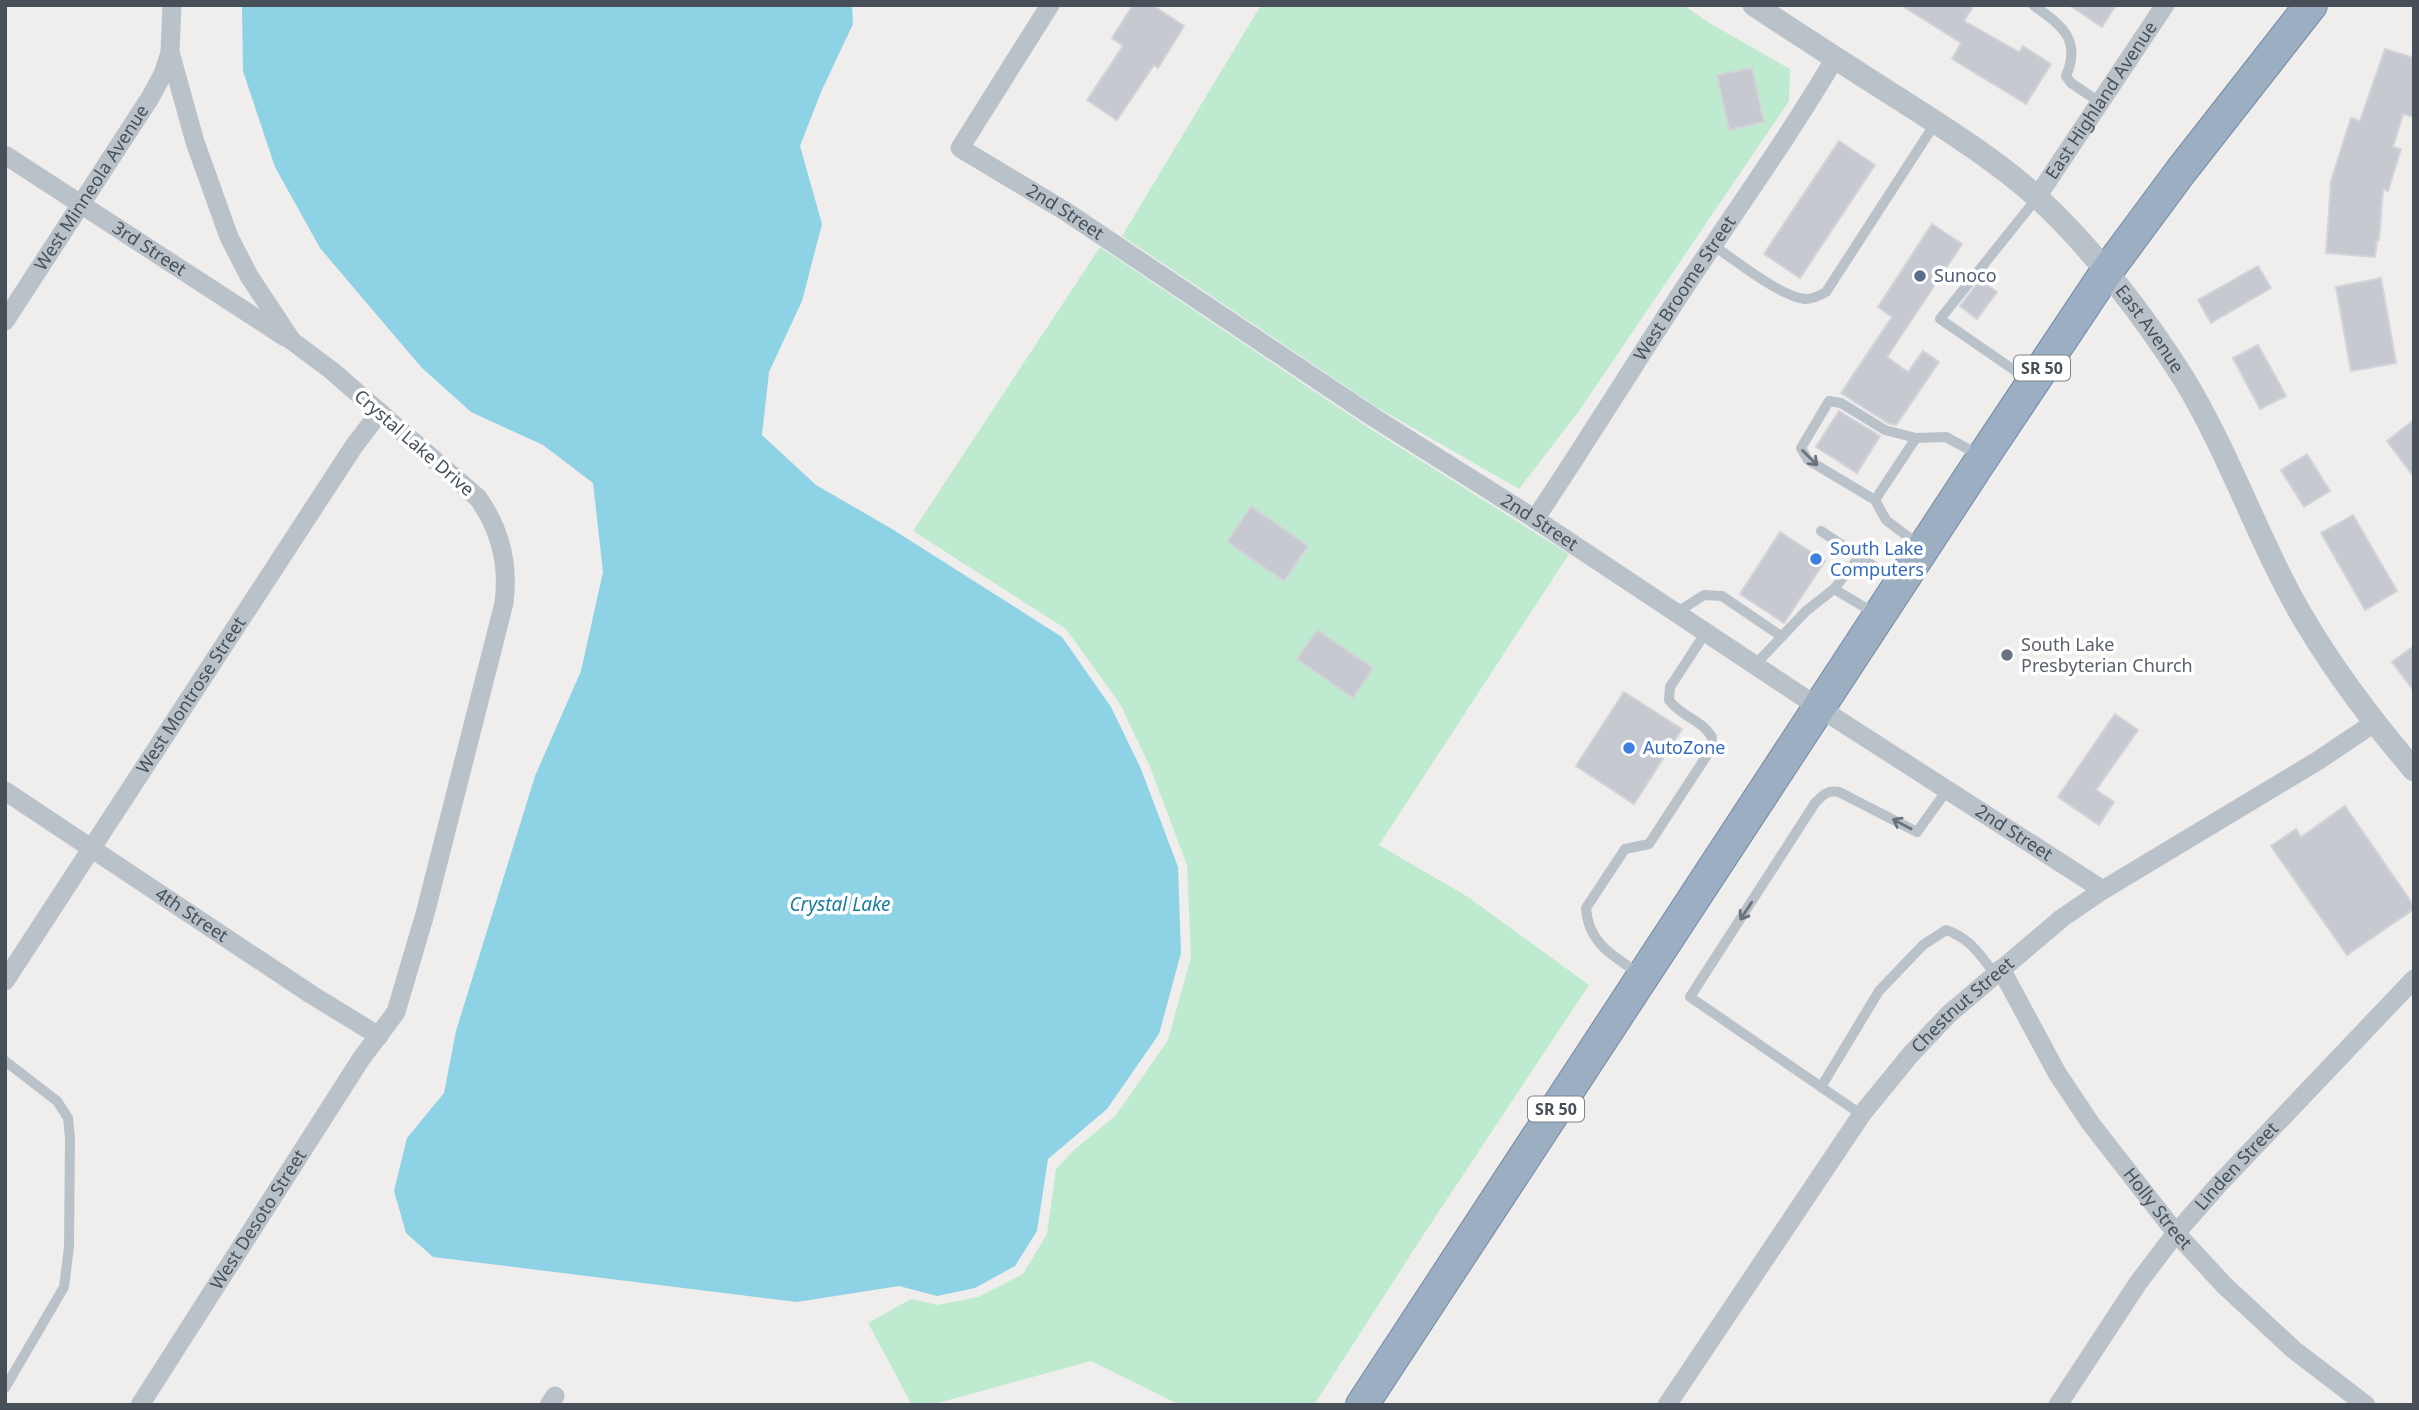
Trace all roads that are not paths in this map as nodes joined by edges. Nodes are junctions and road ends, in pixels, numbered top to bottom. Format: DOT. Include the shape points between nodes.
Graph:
graph roads {
  1 [pos="172,5"];
  2 [pos="1050,5"];
  3 [pos="1754,5"];
  4 [pos="2033,5"];
  5 [pos="2165,5"];
  6 [pos="2311,5"];
  7 [pos="170,52"];
  8 [pos="1835,58"];
  9 [pos="2101,103"];
  10 [pos="1936,122"];
  11 [pos="5,155"];
  12 [pos="2037,197"];
  13 [pos="81,206"];
  14 [pos="1714,247"];
  15 [pos="2107,271"];
  16 [pos="5,321"];
  17 [pos="292,341"];
  18 [pos="2032,382"];
  19 [pos="380,412"];
  20 [pos="1916,438"];
  21 [pos="1983,457"];
  22 [pos="1875,500"];
  23 [pos="1535,519"];
  24 [pos="1821,531"];
  25 [pos="1923,548"];
  26 [pos="1860,556"];
  27 [pos="1900,583"];
  28 [pos="1834,589"];
  29 [pos="1676,613"];
  30 [pos="1878,616"];
  31 [pos="1706,632"];
  32 [pos="1781,636"];
  33 [pos="1755,665"];
  34 [pos="1818,707"];
  35 [pos="2374,723"];
  36 [pos="2414,770"];
  37 [pos="1947,790"];
  38 [pos="5,791"];
  39 [pos="91,848"];
  40 [pos="2103,890"];
  41 [pos="1998,972"];
  42 [pos="1643,976"];
  43 [pos="2414,979"];
  44 [pos="5,981"];
  45 [pos="379,1036"];
  46 [pos="5,1061"];
  47 [pos="1821,1087"];
  48 [pos="1861,1115"];
  49 [pos="2176,1233"];
  50 [pos="5,1388"];
  51 [pos="140,1405"];
  52 [pos="1362,1405"];
  53 [pos="1667,1405"];
  54 [pos="2058,1405"];
  55 [pos="2366,1405"];
  1 -- 7 [label="street, Crystal Lake Drive"];
  2 -- 23 [label="street, 2nd Street" via="960,148 1065,211"];
  3 -- 8 [label="street, East Avenue"];
  4 -- 9 [label="lane" via="2058,23 2072,45 2066,76 2070,83"];
  5 -- 9 [label="street, East Highland Avenue"];
  6 -- 15 [label="highway, SR 50"];
  7 -- 13 [label="street, West Minneola Avenue" via="150,98"];
  7 -- 17 [label="street, Crystal Lake Drive" via="195,142 229,237"];
  8 -- 10 [label="street, East Avenue"];
  8 -- 14 [label="street, West Broome Street"];
  9 -- 12 [label="street, East Highland Avenue"];
  10 -- 12 [label="street, East Avenue"];
  10 -- 14 [label="lane" via="1826,292 1806,299 1794,296"];
  11 -- 13 [label="street, 3rd Street"];
  12 -- 15 [label="street, East Avenue"];
  12 -- 18 [label="lane" via="1940,318"];
  13 -- 16 [label="street, West Minneola Avenue"];
  13 -- 17 [label="street, 3rd Street"];
  14 -- 23 [label="street, West Broome Street"];
  15 -- 18 [label="highway, SR 50"];
  15 -- 35 [label="street, East Avenue" via="2184,380 2277,570"];
  17 -- 19 [label="street, Crystal Lake Drive"];
  18 -- 21 [label="highway, SR 50"];
  19 -- 39 [label="street, West Montrose Street"];
  19 -- 45 [label="street, Crystal Lake Drive" via="478,498 498,534 506,587 425,914 396,1012"];
  20 -- 21 [label="lane" via="1946,437"];
  20 -- 22 [label="lane"];
  20 -- 22 [label="lane, one-way" via="1885,430 1841,403 1829,401 1801,448 1808,460"];
  21 -- 25 [label="highway, SR 50"];
  22 -- 25 [label="lane" via="1886,520"];
  23 -- 29 [label="street, 2nd Street"];
  24 -- 26 [label="lane"];
  25 -- 27 [label="highway, SR 50"];
  26 -- 27 [label="lane"];
  26 -- 28 [label="lane"];
  27 -- 30 [label="highway, SR 50"];
  28 -- 30 [label="lane"];
  28 -- 32 [label="lane"];
  29 -- 31 [label="street, 2nd Street"];
  29 -- 32 [label="lane" via="1704,596 1722,596"];
  30 -- 34 [label="highway, SR 50"];
  31 -- 33 [label="street, 2nd Street"];
  31 -- 42 [label="lane" via="1670,687 1669,700 1707,729 1711,749 1649,844 1625,849 1586,908 1590,932 1607,952"];
  32 -- 33 [label="lane"];
  33 -- 34 [label="street, 2nd Street"];
  34 -- 37 [label="street, 2nd Street"];
  34 -- 42 [label="highway, SR 50"];
  35 -- 36 [label="street, East Avenue"];
  35 -- 40 [label="street, Chestnut Street"];
  37 -- 40 [label="street, 2nd Street"];
  37 -- 47 [label="lane, one-way" via="1917,832 1839,792 1823,795 1690,997"];
  38 -- 39 [label="street, 4th Street"];
  39 -- 44 [label="street, West Montrose Street"];
  39 -- 45 [label="street, 4th Street"];
  40 -- 41 [label="street, Chestnut Street"];
  41 -- 47 [label="lane" via="1972,944 1945,930 1923,945 1879,991"];
  41 -- 48 [label="street, Chestnut Street" via="1920,1044"];
  41 -- 49 [label="street, Holly Street" via="2084,1114"];
  42 -- 52 [label="highway, SR 50"];
  43 -- 49 [label="street, Linden Street"];
  45 -- 51 [label="street, West Desoto Street"];
  46 -- 50 [label="lane" via="46,1090 64,1111 70,1166 64,1287"];
  47 -- 48 [label="lane"];
  48 -- 53 [label="street, Chestnut Street"];
  49 -- 54 [label="street, Linden Street"];
  49 -- 55 [label="street, Holly Street" via="2294,1350"];
}
